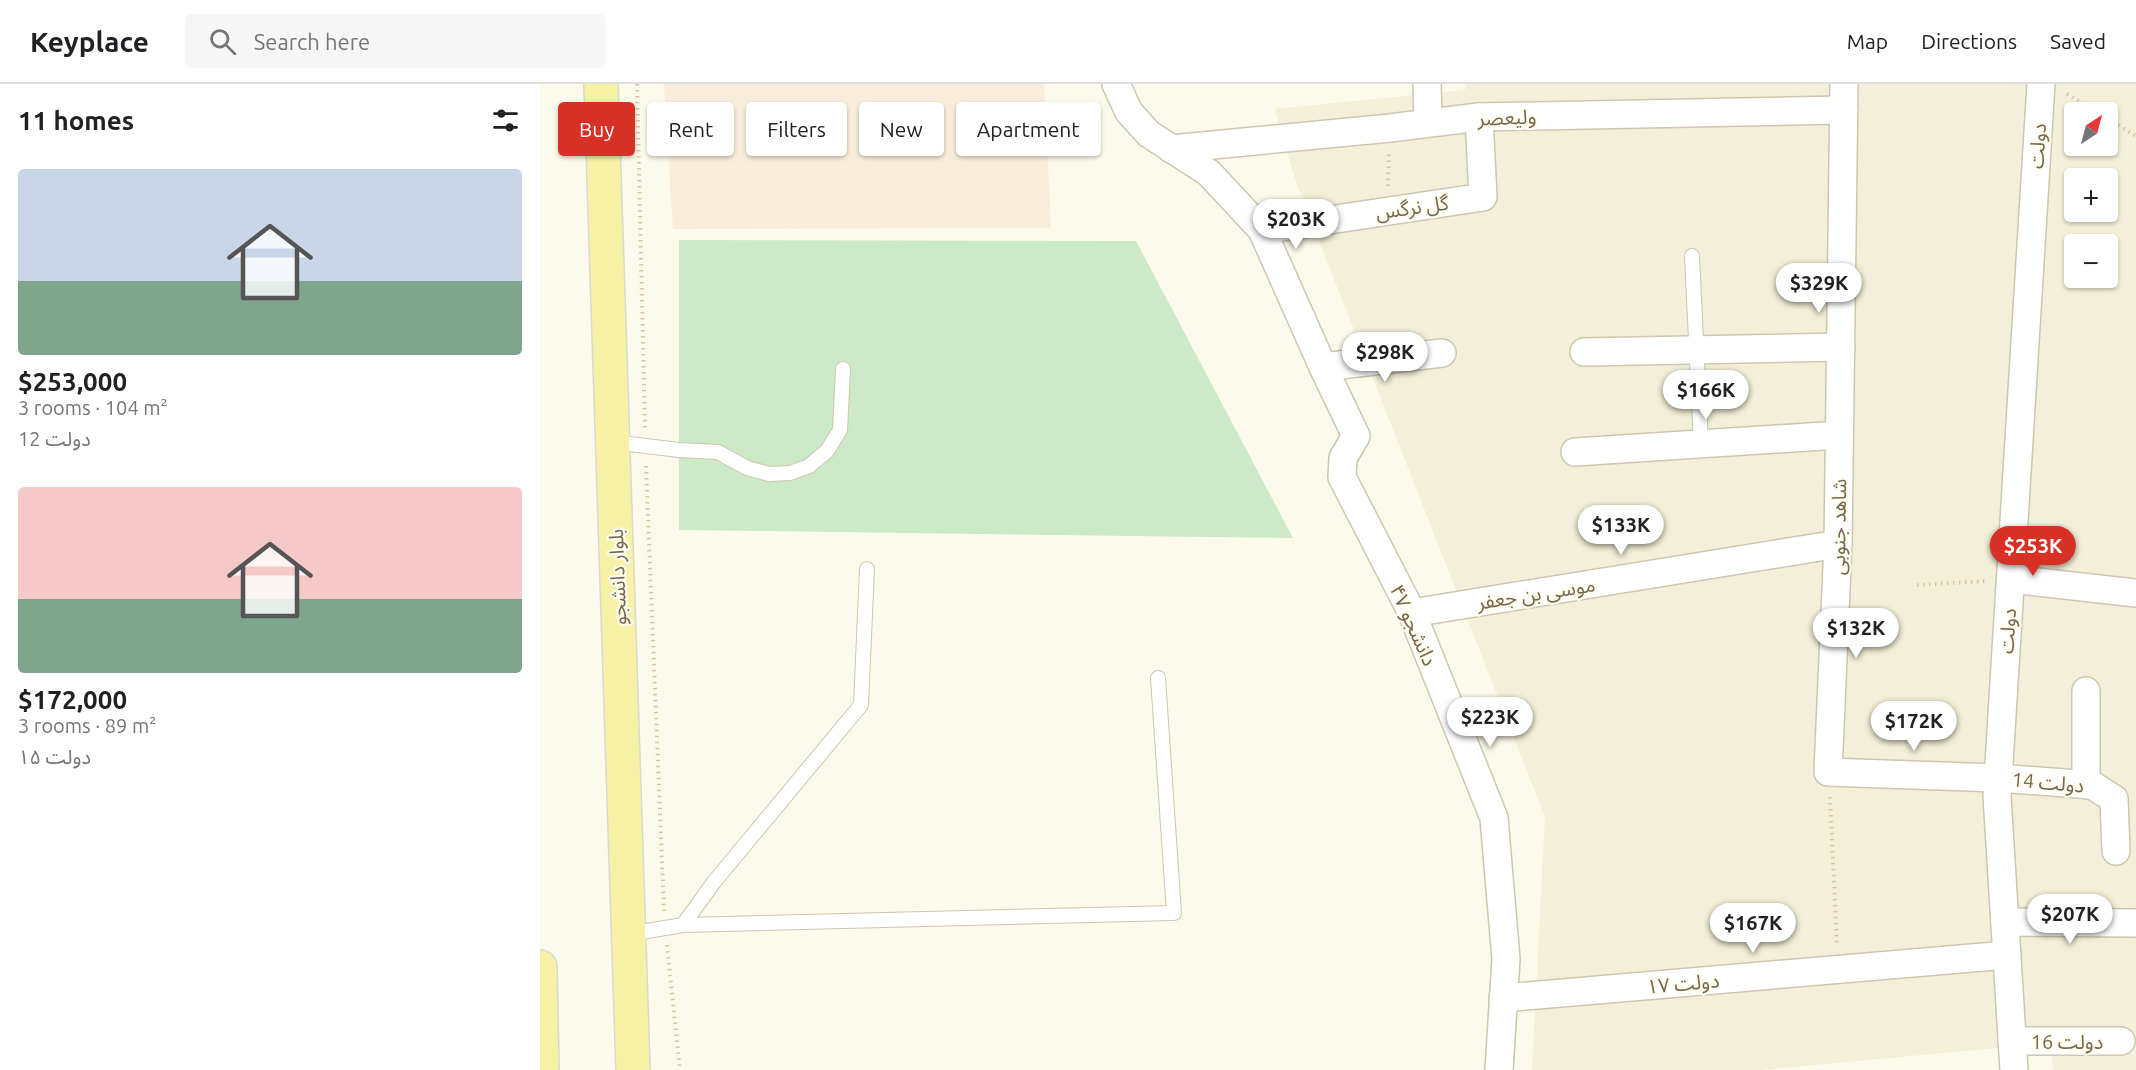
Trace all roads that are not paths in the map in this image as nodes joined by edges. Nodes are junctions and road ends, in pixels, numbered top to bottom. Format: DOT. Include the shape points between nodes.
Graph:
graph roads {
  1 [pos="601,84"];
  2 [pos="1116,84"];
  3 [pos="1427,84"];
  4 [pos="2050,87"];
  5 [pos="1844,97"];
  6 [pos="1479,117"];
  7 [pos="1428,122"];
  8 [pos="1171,149"];
  9 [pos="1262,230"];
  10 [pos="1692,256"];
  11 [pos="1841,347"];
  12 [pos="1696,350"];
  13 [pos="1584,352"];
  14 [pos="1442,354"];
  15 [pos="1323,367"];
  16 [pos="843,369"];
  17 [pos="1839,435"];
  18 [pos="613,442"];
  19 [pos="1701,444"];
  20 [pos="1575,452"];
  21 [pos="1838,544"];
  22 [pos="867,569"];
  23 [pos="2011,579"];
  24 [pos="2136,593"];
  25 [pos="1412,613"];
  26 [pos="1158,678"];
  27 [pos="2086,692"];
  28 [pos="1828,772"];
  29 [pos="1998,778"];
  30 [pos="2086,785"];
  31 [pos="2116,851"];
  32 [pos="2005,922"];
  33 [pos="2136,923"];
  34 [pos="683,925"];
  35 [pos="628,934"];
  36 [pos="2007,956"];
  37 [pos="540,967"];
  38 [pos="1503,998"];
  39 [pos="2012,1041"];
  40 [pos="2121,1041"];
  41 [pos="542,1070"];
  42 [pos="633,1070"];
  43 [pos="1498,1070"];
  44 [pos="2014,1070"];
  1 -- 18 [label="main road, بلوار دانشجو"];
  2 -- 8 [label="street" via="1129,112 1149,134"];
  3 -- 7 [label="street"];
  4 -- 23 [label="street, دولت"];
  5 -- 6 [label="street, ولیعصر"];
  5 -- 11 [label="street, شاهد جنوبی"];
  6 -- 7 [label="street, ولیعصر"];
  6 -- 9 [label="street, گل نرگس" via="1483,197"];
  7 -- 8 [label="street, ولیعصر"];
  8 -- 9 [label="street" via="1209,173"];
  9 -- 15 [label="street"];
  10 -- 12 [label="lane"];
  11 -- 12 [label="street"];
  11 -- 17 [label="street, شاهد جنوبی"];
  12 -- 13 [label="street"];
  12 -- 19 [label="lane"];
  14 -- 15 [label="street"];
  15 -- 25 [label="street, دانشجو ۴۷" via="1356,436 1343,458 1342,477"];
  16 -- 18 [label="lane" via="840,430 827,451 809,466 790,473 769,474 747,468 718,452"];
  17 -- 19 [label="street"];
  17 -- 21 [label="street, شاهد جنوبی"];
  18 -- 35 [label="main road, بلوار دانشجو"];
  19 -- 20 [label="street"];
  21 -- 25 [label="street, موسی بن جعفر"];
  21 -- 28 [label="street, شاهد جنوبی"];
  22 -- 34 [label="lane" via="861,705"];
  23 -- 24 [label="street"];
  23 -- 29 [label="street, دولت"];
  25 -- 38 [label="street, دانشجو ۴۷" via="1494,818 1506,959"];
  26 -- 34 [label="lane" via="1174,913"];
  27 -- 30 [label="street"];
  28 -- 29 [label="street, دولت 14"];
  29 -- 30 [label="street, دولت 14"];
  29 -- 32 [label="street, دولت"];
  30 -- 31 [label="street, دولت 14" via="2114,798"];
  32 -- 33 [label="street"];
  32 -- 36 [label="street, دولت"];
  34 -- 35 [label="lane"];
  35 -- 42 [label="main road, بلوار دانشجو"];
  36 -- 38 [label="street, دولت ۱۷"];
  36 -- 39 [label="street, دولت"];
  37 -- 41 [label="main road"];
  38 -- 43 [label="street, دانشجو ۴۷"];
  39 -- 40 [label="street, دولت 16"];
  39 -- 44 [label="street, دولت"];
}
